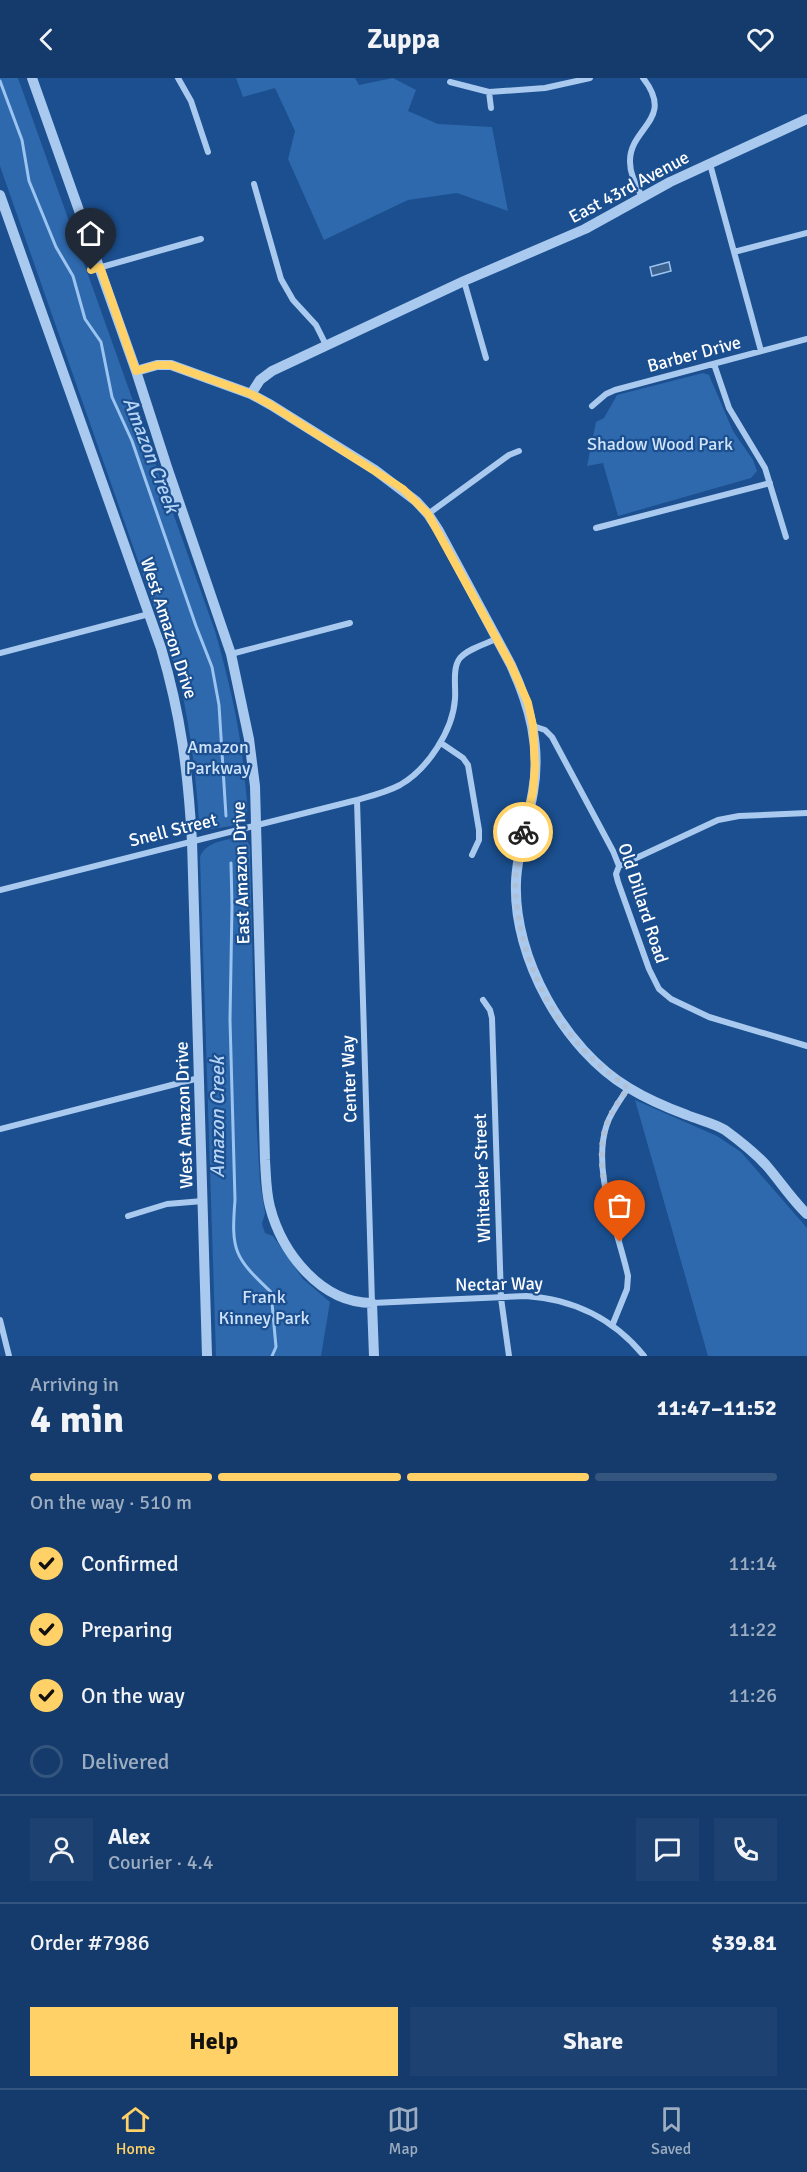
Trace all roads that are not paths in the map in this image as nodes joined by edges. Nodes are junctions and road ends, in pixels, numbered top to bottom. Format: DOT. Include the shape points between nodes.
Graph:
graph roads {
  1 [pos="32,78"];
  2 [pos="178,78"];
  3 [pos="590,78"];
  4 [pos="643,78"];
  5 [pos="450,82"];
  6 [pos="489,92"];
  7 [pos="491,108"];
  8 [pos="807,119"];
  9 [pos="208,152"];
  10 [pos="710,164"];
  11 [pos="254,184"];
  12 [pos="642,197"];
  13 [pos="1,198"];
  14 [pos="807,233"];
  15 [pos="201,239"];
  16 [pos="734,252"];
  17 [pos="95,269"];
  18 [pos="464,281"];
  19 [pos="807,339"];
  20 [pos="326,345"];
  21 [pos="761,351"];
  22 [pos="486,358"];
  23 [pos="714,364"];
  24 [pos="136,371"];
  25 [pos="251,394"];
  26 [pos="592,405"];
  27 [pos="519,451"];
  28 [pos="770,483"];
  29 [pos="428,514"];
  30 [pos="596,528"];
  31 [pos="786,537"];
  32 [pos="149,614"];
  33 [pos="350,623"];
  34 [pos="496,639"];
  35 [pos="0,653"];
  36 [pos="231,654"];
  37 [pos="533,726"];
  38 [pos="441,743"];
  39 [pos="357,800"];
  40 [pos="807,813"];
  41 [pos="256,825"];
  42 [pos="192,841"];
  43 [pos="472,855"];
  44 [pos="619,866"];
  45 [pos="0,891"];
  46 [pos="483,1000"];
  47 [pos="807,1046"];
  48 [pos="199,1078"];
  49 [pos="628,1088"];
  50 [pos="0,1129"];
  51 [pos="202,1201"];
  52 [pos="807,1214"];
  53 [pos="128,1216"];
  54 [pos="501,1298"];
  55 [pos="372,1303"];
  56 [pos="0,1320"];
  57 [pos="612,1326"];
  58 [pos="9,1356"];
  59 [pos="207,1356"];
  60 [pos="374,1356"];
  61 [pos="509,1356"];
  62 [pos="644,1356"];
  1 -- 17 [label="street, East Amazon Drive"];
  2 -- 9 [label="street" via="191,101"];
  3 -- 6 [label="street" via="545,88"];
  4 -- 12 [label="street" via="651,92 654,116 635,141 629,161"];
  5 -- 6 [label="street"];
  6 -- 7 [label="street"];
  8 -- 10 [label="street, East 43rd Avenue"];
  10 -- 12 [label="street, East 43rd Avenue"];
  10 -- 16 [label="street"];
  11 -- 20 [label="street" via="281,279 293,300 316,325"];
  12 -- 18 [label="street, East 43rd Avenue" via="585,229"];
  13 -- 32 [label="street, West Amazon Drive"];
  14 -- 16 [label="street"];
  15 -- 17 [label="street"];
  16 -- 21 [label="street"];
  17 -- 24 [label="street, East Amazon Drive"];
  18 -- 20 [label="street, East 43rd Avenue"];
  18 -- 22 [label="street"];
  19 -- 21 [label="street, Barber Drive"];
  20 -- 25 [label="street, East 43rd Avenue" via="265,375"];
  21 -- 23 [label="street, Barber Drive"];
  23 -- 26 [label="street, Barber Drive" via="615,390"];
  23 -- 28 [label="street" via="729,408"];
  24 -- 25 [label="street" via="171,365"];
  24 -- 36 [label="street, East Amazon Drive"];
  25 -- 29 [label="street" via="375,470 403,489"];
  27 -- 29 [label="street"];
  28 -- 30 [label="street"];
  28 -- 31 [label="street"];
  29 -- 34 [label="street"];
  32 -- 35 [label="street"];
  32 -- 42 [label="street, West Amazon Drive" via="178,711"];
  33 -- 36 [label="street"];
  34 -- 37 [label="street" via="524,691"];
  34 -- 38 [label="street, Snell Street" via="465,653 458,662 451,722"];
  36 -- 41 [label="street, East Amazon Drive" via="249,739"];
  37 -- 44 [label="street, Old Dillard Road" via="552,737"];
  37 -- 49 [label="street" via="533,792 516,880 521,928 540,984 557,1016 583,1050"];
  38 -- 39 [label="street, Snell Street" via="409,779"];
  38 -- 43 [label="street" via="468,765 479,830"];
  39 -- 41 [label="street, Snell Street"];
  39 -- 55 [label="street, Center Way"];
  40 -- 44 [label="street" via="718,820"];
  41 -- 42 [label="street, Snell Street"];
  41 -- 55 [label="street, East Amazon Drive" via="267,1193 282,1237 311,1277 333,1294"];
  42 -- 45 [label="street, Snell Street"];
  42 -- 48 [label="street, West Amazon Drive"];
  44 -- 47 [label="street, Old Dillard Road" via="618,882 659,989 709,1017"];
  46 -- 54 [label="street, Whiteaker Street" via="492,1018"];
  48 -- 50 [label="street"];
  48 -- 51 [label="street, West Amazon Drive"];
  49 -- 52 [label="street" via="722,1128 766,1165"];
  49 -- 57 [label="street" via="607,1122 602,1144 604,1182 628,1276 627,1289"];
  51 -- 53 [label="street, West Amazon Drive" via="167,1204"];
  51 -- 59 [label="street, West Amazon Drive"];
  54 -- 55 [label="street, Nectar Way"];
  54 -- 57 [label="street, Nectar Way" via="551,1298 593,1313"];
  54 -- 61 [label="street, Whiteaker Street"];
  55 -- 60 [label="street, Center Way"];
  56 -- 58 [label="street"];
  57 -- 62 [label="street, Nectar Way"];
}
